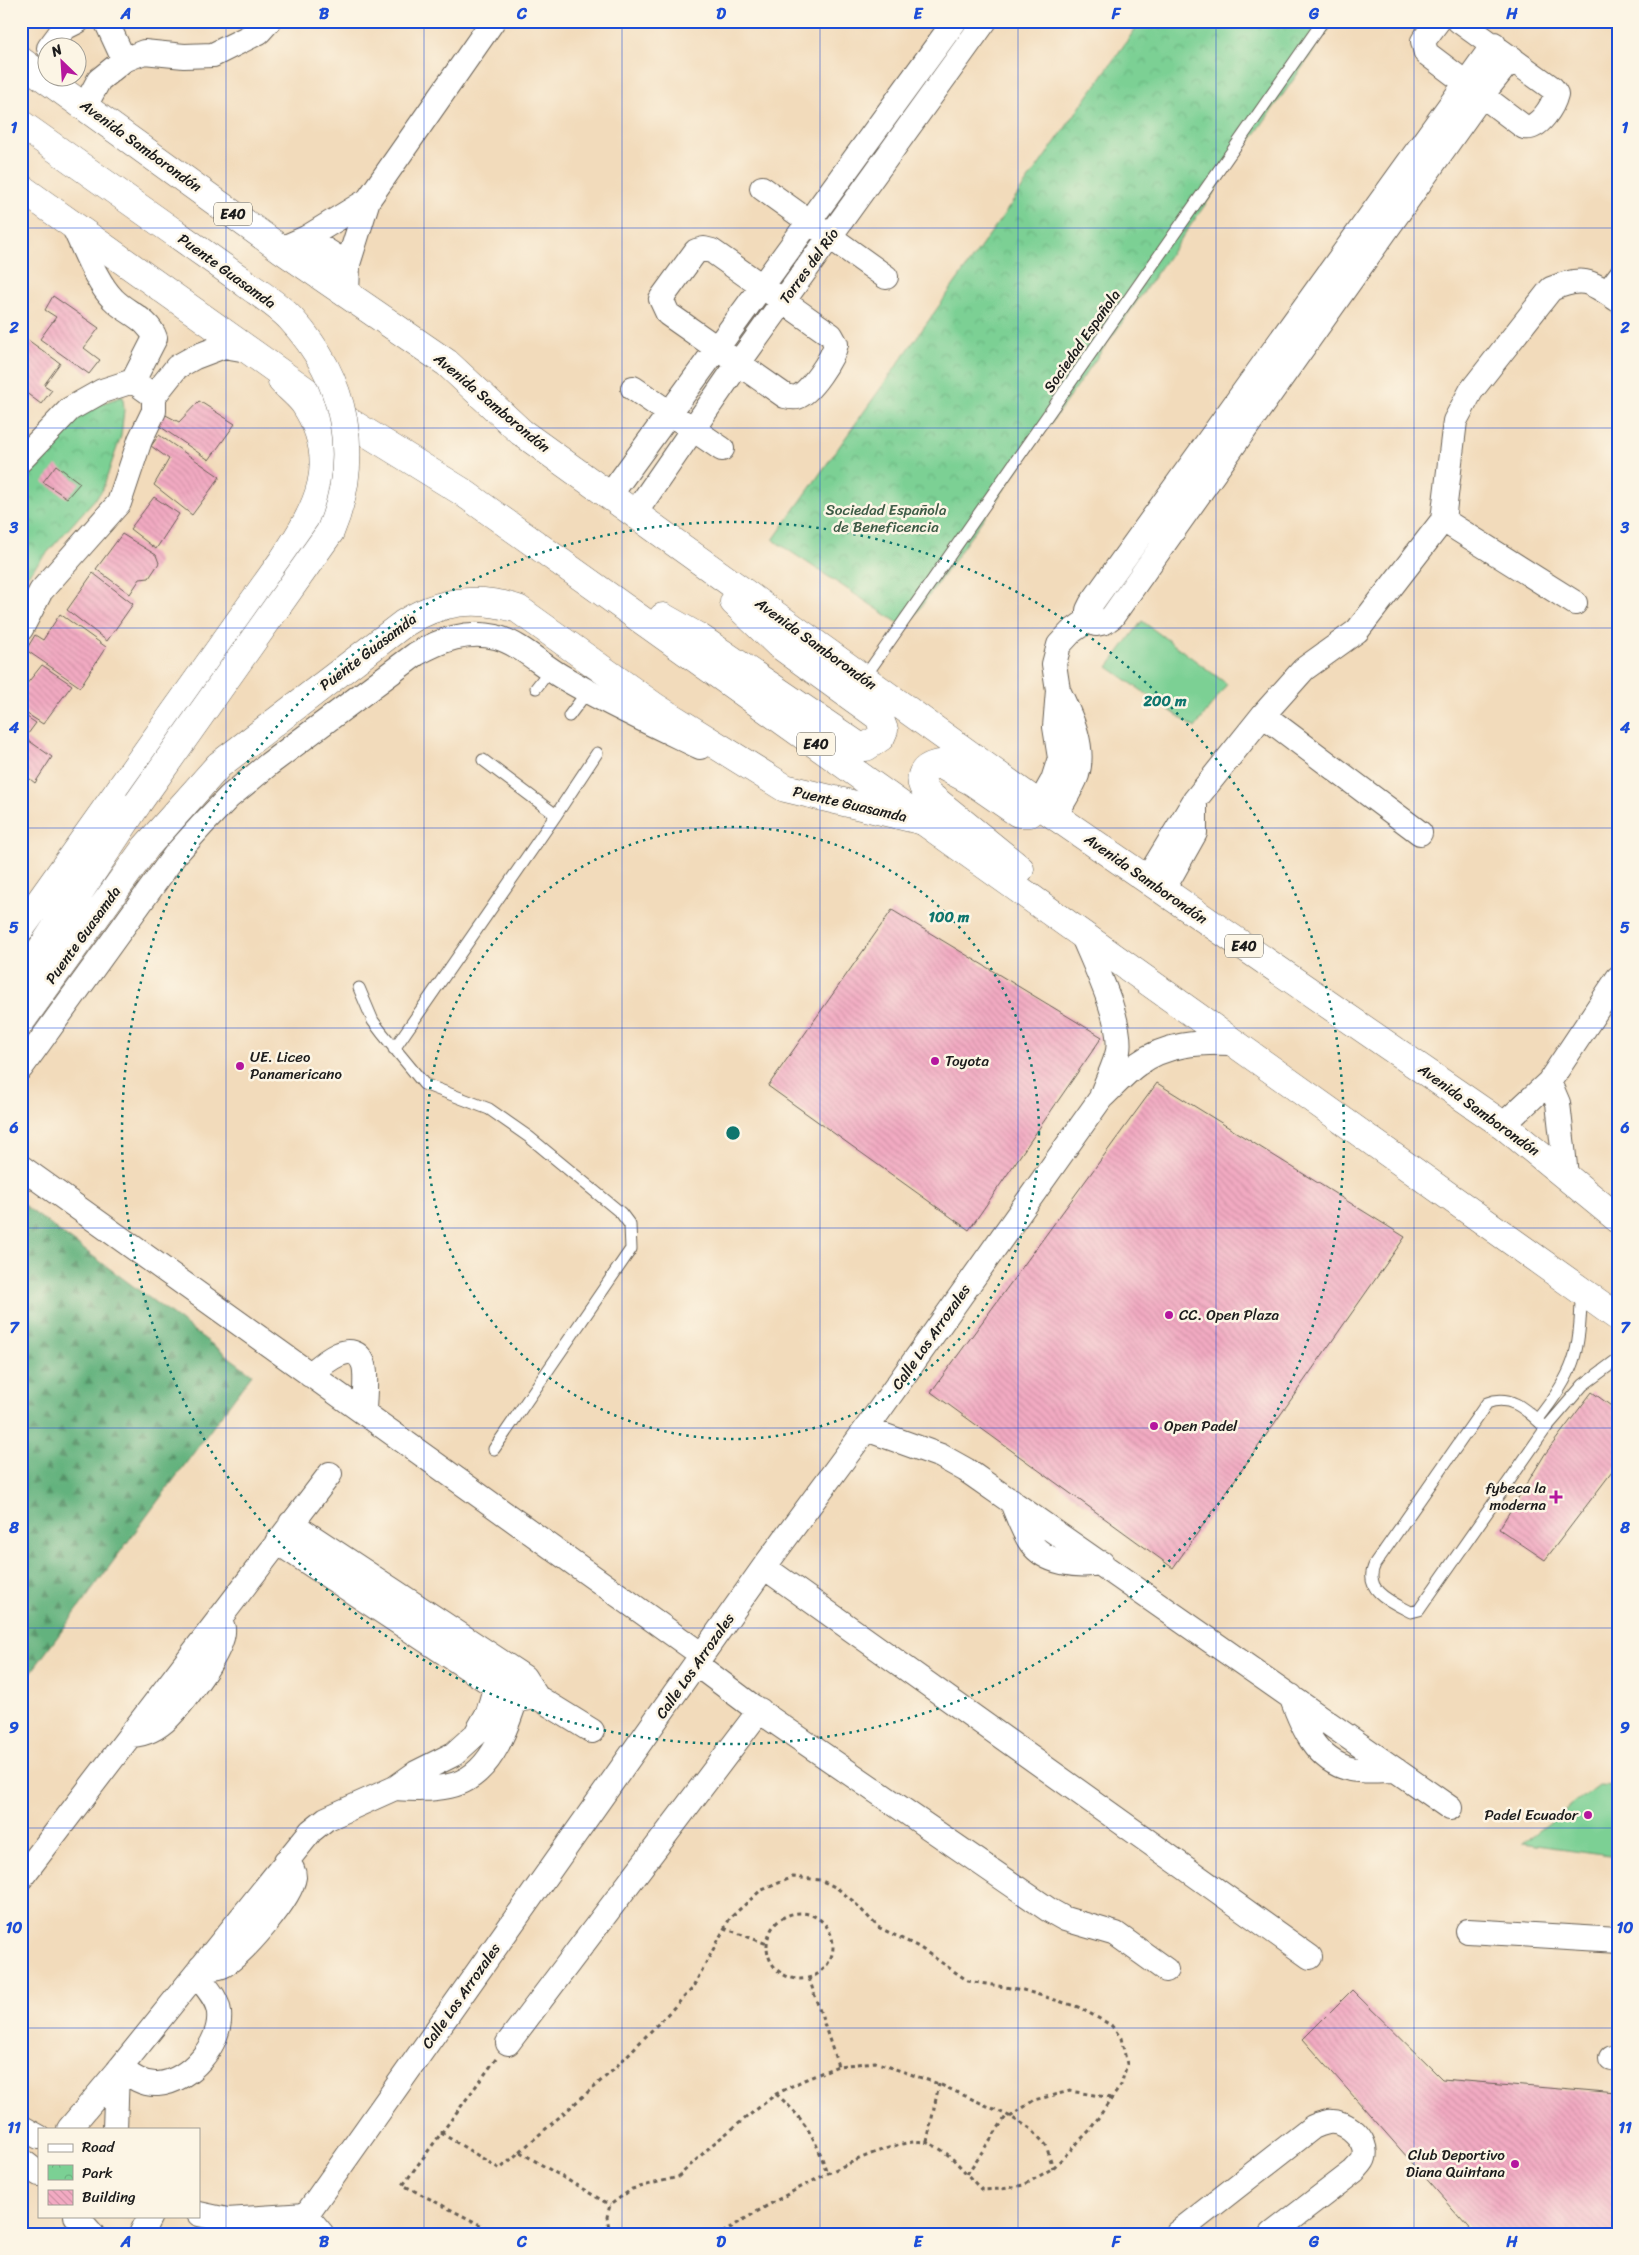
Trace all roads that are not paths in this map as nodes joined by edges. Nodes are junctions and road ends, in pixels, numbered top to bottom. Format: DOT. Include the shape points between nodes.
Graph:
graph roads {
  1 [pos="78,21"];
  2 [pos="106,21"];
  3 [pos="269,21"];
  4 [pos="493,21"];
  5 [pos="955,21"];
  6 [pos="986,21"];
  7 [pos="1323,21"];
  8 [pos="1438,21"];
  9 [pos="1459,21"];
  10 [pos="1503,51"];
  11 [pos="37,56"];
  12 [pos="124,60"];
  13 [pos="926,60"];
  14 [pos="948,74"];
  15 [pos="1474,89"];
  16 [pos="85,106"];
  17 [pos="21,124"];
  18 [pos="879,125"];
  19 [pos="901,138"];
  20 [pos="21,188"];
  21 [pos="762,188"];
  22 [pos="368,200"];
  23 [pos="808,222"];
  24 [pos="73,226"];
  25 [pos="306,238"];
  26 [pos="830,238"];
  27 [pos="281,249"];
  28 [pos="348,264"];
  29 [pos="1618,268"];
  30 [pos="886,277"];
  31 [pos="761,286"];
  32 [pos="347,295"];
  33 [pos="1610,295"];
  34 [pos="783,301"];
  35 [pos="715,348"];
  36 [pos="252,354"];
  37 [pos="738,364"];
  38 [pos="133,381"];
  39 [pos="633,388"];
  40 [pos="154,396"];
  41 [pos="670,413"];
  42 [pos="1238,420"];
  43 [pos="694,429"];
  44 [pos="722,449"];
  45 [pos="21,460"];
  46 [pos="610,495"];
  47 [pos="635,513"];
  48 [pos="1443,520"];
  49 [pos="1148,526"];
  50 [pos="660,532"];
  51 [pos="1167,540"];
  52 [pos="550,554"];
  53 [pos="1575,603"];
  54 [pos="1088,620"];
  55 [pos="21,629"];
  56 [pos="864,678"];
  57 [pos="587,692"];
  58 [pos="1263,715"];
  59 [pos="569,716"];
  60 [pos="597,753"];
  61 [pos="483,760"];
  62 [pos="785,788"];
  63 [pos="1047,810"];
  64 [pos="556,816"];
  65 [pos="924,822"];
  66 [pos="1420,833"];
  67 [pos="1155,885"];
  68 [pos="21,928"];
  69 [pos="1082,934"];
  70 [pos="1618,978"];
  71 [pos="21,980"];
  72 [pos="359,988"];
  73 [pos="21,1021"];
  74 [pos="1231,1043"];
  75 [pos="394,1049"];
  76 [pos="21,1068"];
  77 [pos="1548,1082"];
  78 [pos="1101,1098"];
  79 [pos="1531,1099"];
  80 [pos="1503,1124"];
  81 [pos="1562,1124"];
  82 [pos="21,1167"];
  83 [pos="1566,1175"];
  84 [pos="1618,1219"];
  85 [pos="1581,1291"];
  86 [pos="1618,1317"];
  87 [pos="1618,1358"];
  88 [pos="310,1375"];
  89 [pos="1569,1375"];
  90 [pos="1583,1385"];
  91 [pos="364,1412"];
  92 [pos="1542,1424"];
  93 [pos="866,1429"];
  94 [pos="494,1449"];
  95 [pos="330,1474"];
  96 [pos="284,1532"];
  97 [pos="764,1567"];
  98 [pos="397,1607"];
  99 [pos="699,1660"];
  100 [pos="502,1664"];
  101 [pos="496,1686"];
  102 [pos="526,1698"];
  103 [pos="760,1710"];
  104 [pos="592,1731"];
  105 [pos="395,1788"];
  106 [pos="1450,1808"];
  107 [pos="21,1878"];
  108 [pos="1468,1930"];
  109 [pos="1618,1940"];
  110 [pos="1310,1957"];
  111 [pos="198,1970"];
  112 [pos="1166,1970"];
  113 [pos="508,2043"];
  114 [pos="119,2070"];
  115 [pos="21,2127"];
  116 [pos="70,2128"];
  117 [pos="115,2128"];
  118 [pos="38,2136"];
  119 [pos="200,2214"];
  120 [pos="306,2216"];
  121 [pos="78,2218"];
  122 [pos="149,2218"];
  123 [pos="1182,2232"];
  124 [pos="92,2234"];
  125 [pos="141,2234"];
  126 [pos="289,2234"];
  127 [pos="322,2234"];
  128 [pos="1272,2234"];
  1 -- 11 [label="street" via="64,28"];
  2 -- 12 [label="street"];
  3 -- 12 [label="street" via="259,32 213,55 144,52"];
  4 -- 22 [label="street"];
  5 -- 13 [label="street, Torres del Río"];
  6 -- 14 [label="street, Torres del Río"];
  7 -- 56 [label="lane, Sociedad Española"];
  8 -- 15 [label="street" via="1423,41 1426,53"];
  9 -- 10 [label="street"];
  10 -- 15 [label="street"];
  10 -- 15 [label="street" via="1556,94 1537,125 1524,127"];
  11 -- 16 [label="main road, Avenida Samborondón / E40"];
  12 -- 16 [label="street" via="99,80"];
  13 -- 14 [label="street"];
  13 -- 18 [label="street, Torres del Río"];
  14 -- 19 [label="street, Torres del Río"];
  15 -- 42 [label="street"];
  16 -- 27 [label="main road, Avenida Samborondón / E40"];
  17 -- 71 [label="main road, Puente Guasamda, bridge" via="290,318 324,365 334,386 345,433 346,474 330,532 138,803"];
  18 -- 19 [label="street"];
  18 -- 23 [label="street, Torres del Río"];
  19 -- 26 [label="street, Torres del Río"];
  20 -- 24 [label="main road, E40"];
  21 -- 23 [label="street"];
  22 -- 25 [label="street"];
  22 -- 28 [label="street"];
  23 -- 26 [label="street"];
  23 -- 31 [label="street, Torres del Río"];
  24 -- 36 [label="main road, E40"];
  24 -- 38 [label="street" via="113,300 152,330 155,338"];
  25 -- 27 [label="street"];
  25 -- 28 [label="street"];
  26 -- 30 [label="street"];
  26 -- 34 [label="street, Torres del Río"];
  27 -- 32 [label="main road, Avenida Samborondón / E40"];
  28 -- 32 [label="street"];
  29 -- 33 [label="lane"];
  31 -- 34 [label="street"];
  31 -- 35 [label="street, Torres del Río"];
  31 -- 35 [label="street" via="712,252 696,251 661,299 668,314"];
  32 -- 46 [label="main road, Avenida Samborondón / E40" via="447,363 521,432"];
  33 -- 48 [label="street" via="1588,281 1567,282 1551,289 1471,391 1455,421"];
  34 -- 37 [label="street, Torres del Río"];
  34 -- 37 [label="street" via="831,335 836,344 834,354 806,392 796,397 785,396"];
  35 -- 37 [label="street"];
  35 -- 41 [label="street, Torres del Río"];
  36 -- 40 [label="street" via="224,346 195,357 177,367"];
  36 -- 52 [label="main road, E40" via="348,421 461,491"];
  36 -- 68 [label="main road" via="303,402 314,423 322,443 324,461 316,506 305,528"];
  37 -- 43 [label="street, Torres del Río"];
  38 -- 40 [label="street"];
  38 -- 45 [label="street" via="102,391 70,409"];
  39 -- 41 [label="street"];
  40 -- 55 [label="street" via="154,411 140,440 119,503 41,591"];
  41 -- 43 [label="street"];
  41 -- 46 [label="street, Torres del Río"];
  42 -- 49 [label="street"];
  42 -- 51 [label="street"];
  43 -- 44 [label="street"];
  43 -- 47 [label="street, Torres del Río"];
  46 -- 47 [label="main road, Avenida Samborondón / E40"];
  47 -- 50 [label="main road, Avenida Samborondón / E40"];
  48 -- 53 [label="street"];
  48 -- 58 [label="street" via="1357,631 1304,669"];
  49 -- 51 [label="street"];
  49 -- 54 [label="street" via="1088,610"];
  50 -- 52 [label="main road" via="778,644 879,717 884,730 881,737 866,747 857,745 700,638"];
  50 -- 56 [label="main road, Avenida Samborondón / E40"];
  51 -- 54 [label="street" via="1112,617 1096,624"];
  52 -- 65 [label="main road, E40"];
  54 -- 63 [label="street" via="1059,645 1054,664 1058,690 1055,727 1060,758"];
  56 -- 63 [label="main road, Avenida Samborondón / E40"];
  57 -- 59 [label="lane"];
  57 -- 62 [label="street"];
  57 -- 76 [label="street" via="543,679 518,648 496,637 456,636 416,654 229,797 175,855"];
  58 -- 66 [label="street"];
  58 -- 67 [label="street" via="1195,800 1195,833"];
  60 -- 64 [label="lane"];
  61 -- 64 [label="lane"];
  62 -- 65 [label="main road, Puente Guasamda"];
  62 -- 73 [label="main road, Puente Guasamda" via="655,708 518,609 480,600 437,607 419,613 403,624 219,766 146,847"];
  63 -- 67 [label="main road, Avenida Samborondón / E40"];
  63 -- 69 [label="main road" via="1018,813 973,782 939,764 925,769 920,776 920,783 928,795 1044,888"];
  64 -- 75 [label="lane"];
  65 -- 69 [label="main road, E40"];
  67 -- 80 [label="main road, Avenida Samborondón / E40"];
  69 -- 74 [label="main road, E40"];
  69 -- 78 [label="street, Calle Los Arrozales" via="1117,1032 1118,1050"];
  70 -- 77 [label="street"];
  72 -- 75 [label="lane" via="373,1020"];
  74 -- 78 [label="street, Calle Los Arrozales" via="1201,1042 1176,1046 1153,1055 1138,1064"];
  74 -- 85 [label="main road, E40"];
  75 -- 94 [label="lane" via="424,1084 489,1109 621,1213 630,1225 631,1249"];
  77 -- 79 [label="street"];
  77 -- 81 [label="street" via="1558,1103"];
  78 -- 93 [label="street, Calle Los Arrozales"];
  79 -- 80 [label="street"];
  79 -- 81 [label="street"];
  80 -- 83 [label="main road, Avenida Samborondón / E40"];
  81 -- 83 [label="street"];
  82 -- 88 [label="street"];
  83 -- 84 [label="main road, Avenida Samborondón / E40"];
  85 -- 86 [label="main road, E40"];
  85 -- 89 [label="lane" via="1581,1325"];
  87 -- 90 [label="lane"];
  88 -- 91 [label="street"];
  88 -- 91 [label="street" via="337,1354 350,1353 359,1357 364,1366"];
  89 -- 90 [label="lane"];
  89 -- 92 [label="lane"];
  90 -- 92 [label="lane"];
  91 -- 99 [label="street"];
  92 -- 92 [label="lane" via="1513,1402 1497,1399 1487,1403 1375,1564 1370,1574 1376,1590 1411,1612 1419,1610"];
  93 -- 97 [label="street, Calle Los Arrozales"];
  93 -- 106 [label="street" via="941,1456 966,1470"];
  95 -- 96 [label="street"];
  96 -- 98 [label="street"];
  96 -- 107 [label="street"];
  97 -- 99 [label="street, Calle Los Arrozales"];
  97 -- 110 [label="street"];
  98 -- 100 [label="street"];
  98 -- 101 [label="street"];
  99 -- 103 [label="street"];
  99 -- 120 [label="street, Calle Los Arrozales"];
  100 -- 101 [label="street"];
  100 -- 102 [label="street" via="524,1677"];
  101 -- 102 [label="street"];
  101 -- 105 [label="street" via="488,1713 476,1734 454,1754 416,1773"];
  102 -- 104 [label="street"];
  102 -- 105 [label="street" via="486,1763 467,1778 448,1787"];
  103 -- 112 [label="street" via="1049,1910 1116,1934"];
  103 -- 113 [label="street"];
  105 -- 111 [label="street" via="326,1819 310,1831 286,1860 294,1876 288,1893 266,1923 242,1950 223,1965"];
  108 -- 109 [label="street"];
  111 -- 114 [label="street"];
  111 -- 114 [label="street" via="219,2012 218,2029 208,2050 174,2080 158,2084 140,2082"];
  114 -- 116 [label="street"];
  114 -- 117 [label="street"];
  115 -- 118 [label="street"];
  119 -- 120 [label="street" via="226,2220"];
  120 -- 126 [label="street, Calle Los Arrozales"];
  120 -- 127 [label="street"];
  121 -- 124 [label="street"];
  122 -- 125 [label="street"];
  123 -- 128 [label="street" via="1313,2127 1327,2122 1342,2123 1355,2132 1364,2147 1364,2160"];
}
